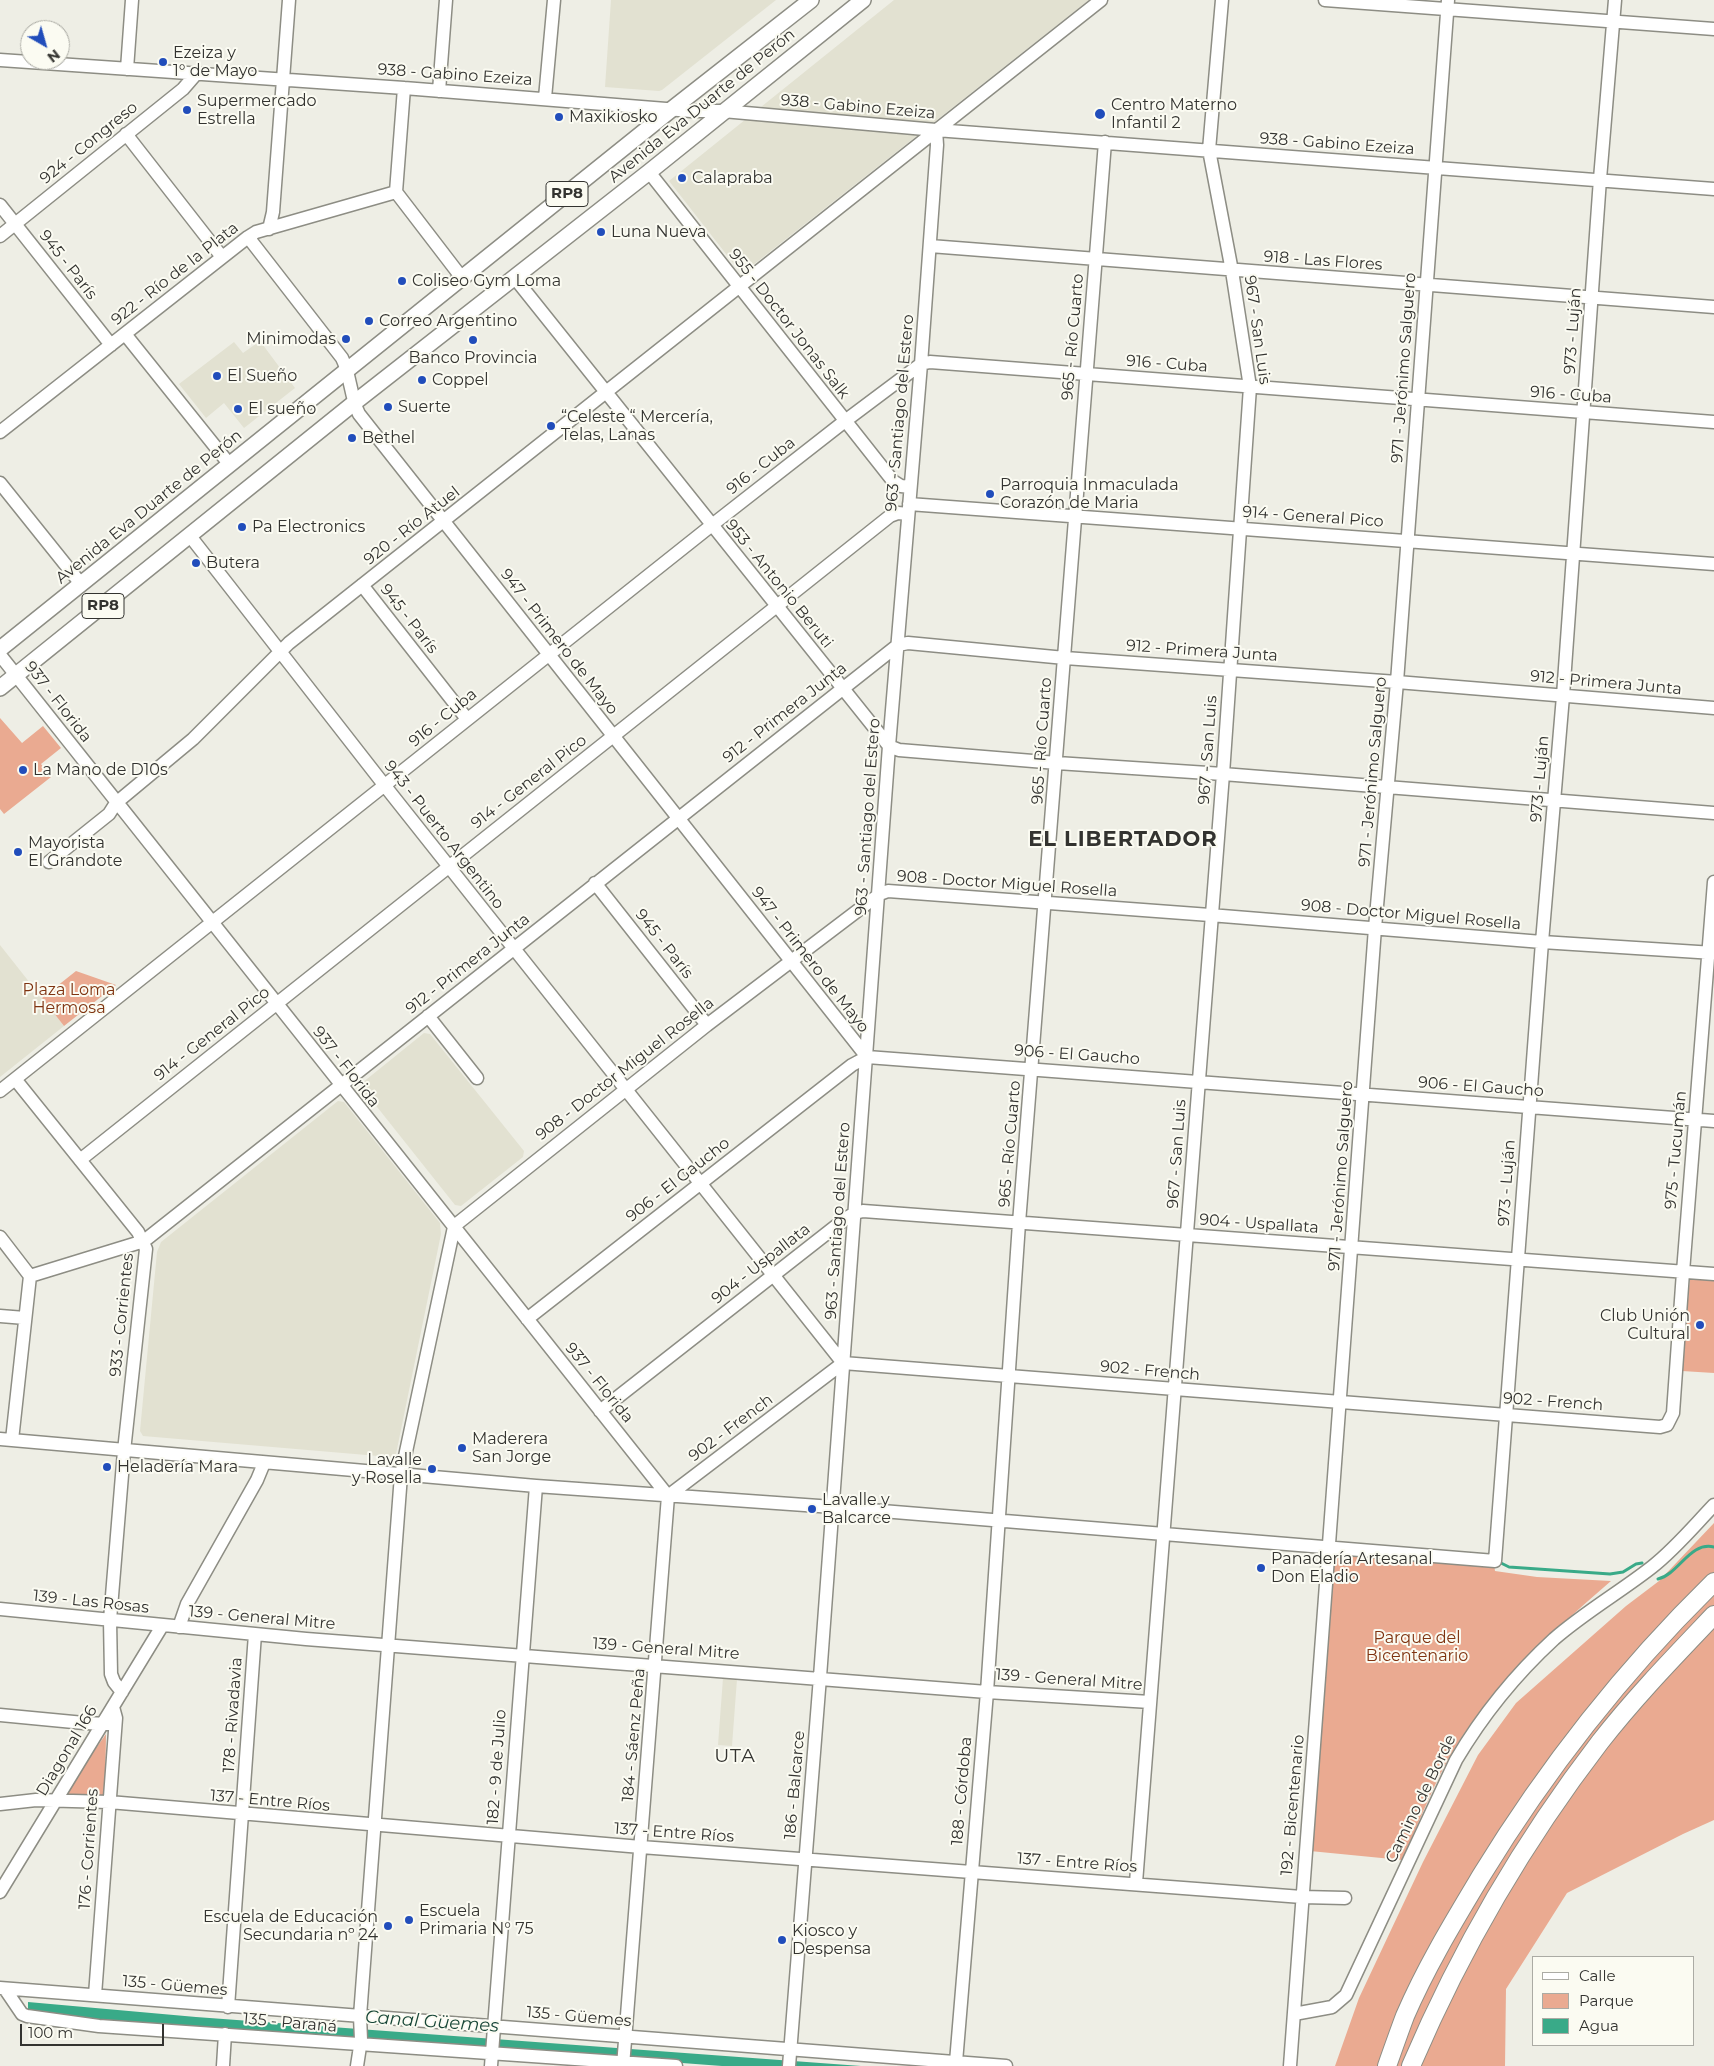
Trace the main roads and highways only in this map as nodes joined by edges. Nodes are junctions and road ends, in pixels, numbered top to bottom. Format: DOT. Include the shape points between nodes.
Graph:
graph roads {
  1 [pos="811,0"];
  2 [pos="864,0"];
  3 [pos="0,648"];
  4 [pos="0,688"];
  5 [pos="1714,1582"];
  6 [pos="1714,1615"];
  7 [pos="1387,2066"];
  8 [pos="1411,2066"];
  1 -- 3 [label="main road, Avenida Eva Duarte de Perón / RP8"];
  2 -- 4 [label="main road, Avenida Eva Duarte de Perón / RP8"];
  5 -- 7 [label="highway" via="1618,1685 1530,1798 1429,1967"];
  6 -- 8 [label="highway" via="1623,1714 1541,1825 1455,1970"];
}
